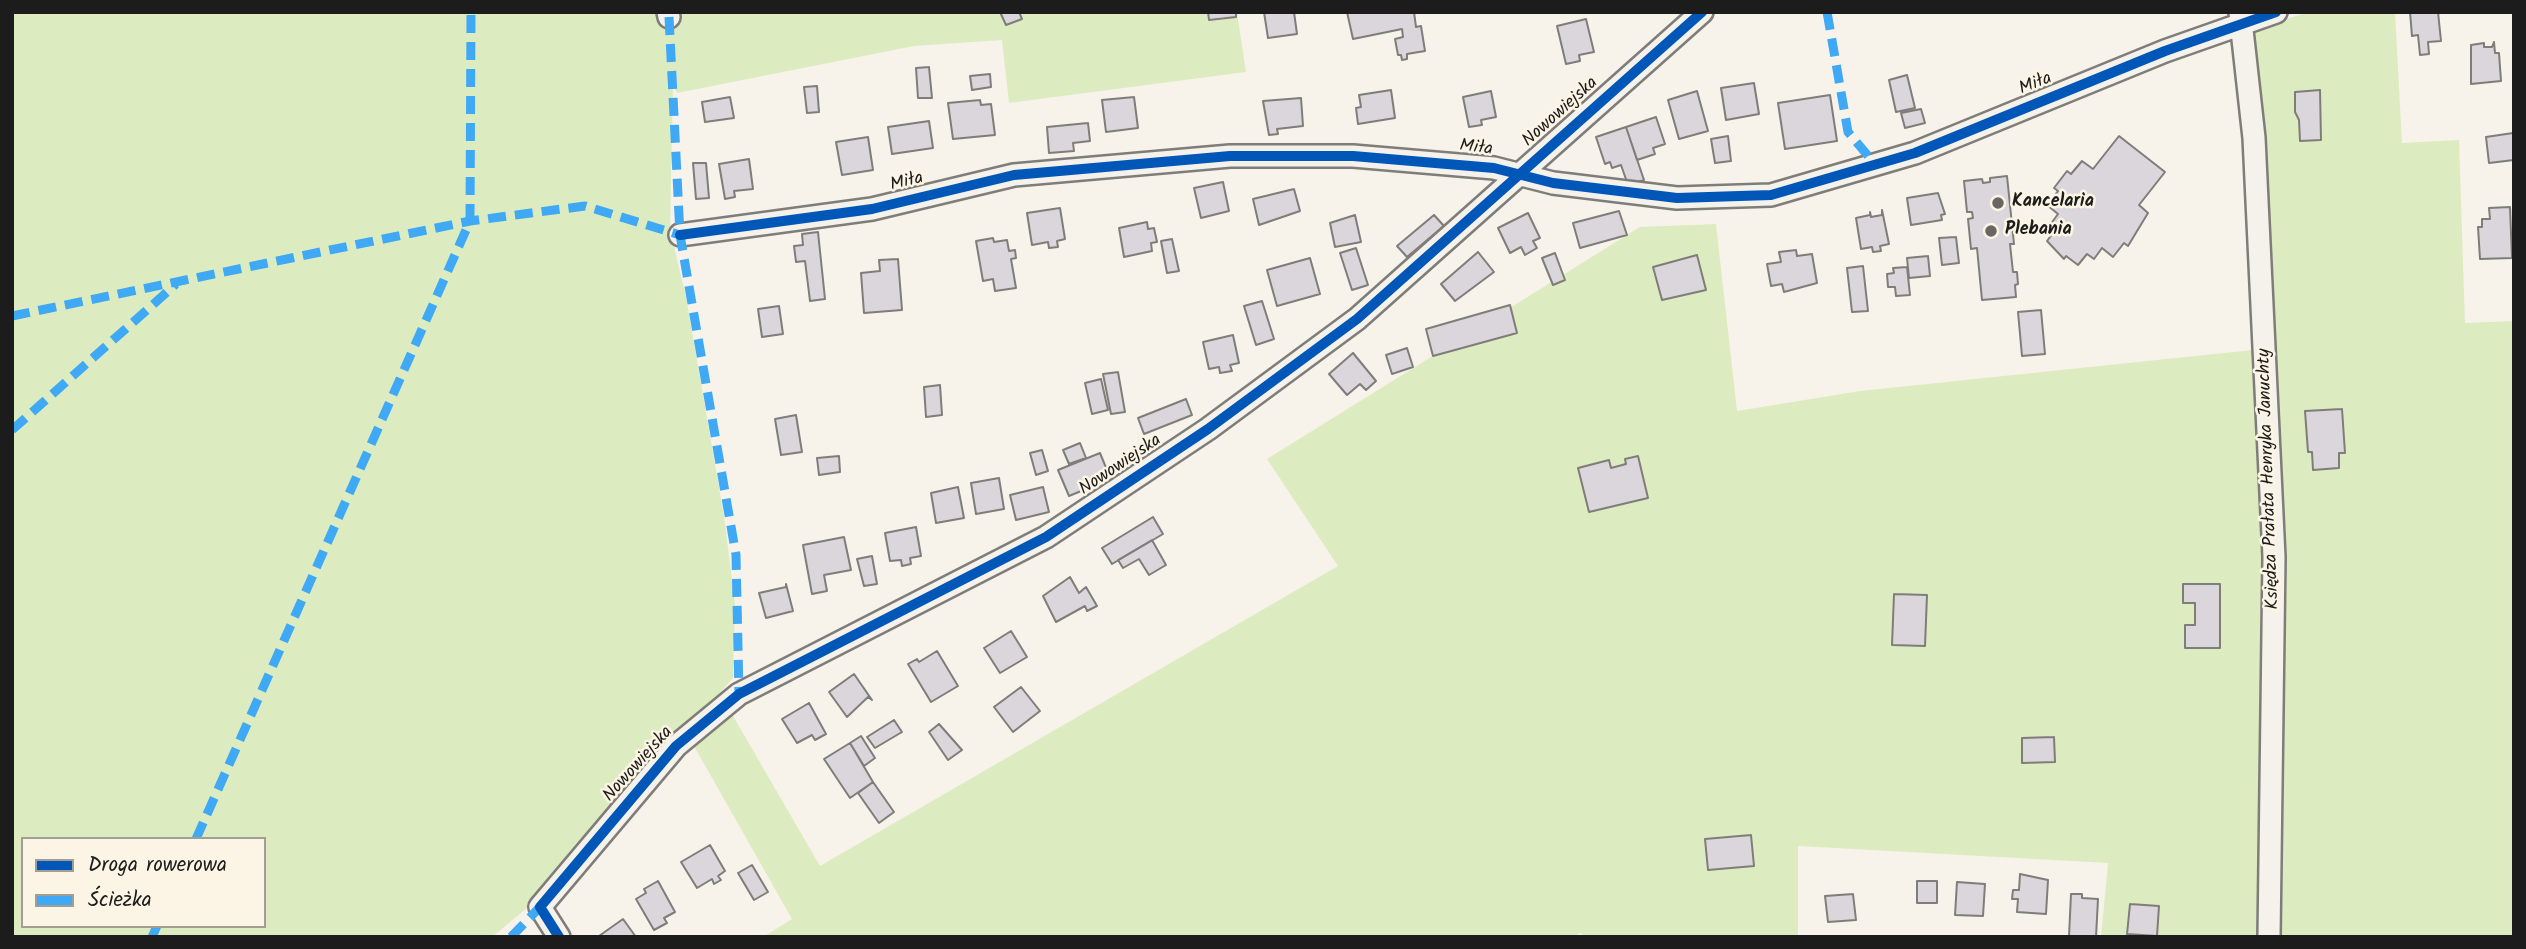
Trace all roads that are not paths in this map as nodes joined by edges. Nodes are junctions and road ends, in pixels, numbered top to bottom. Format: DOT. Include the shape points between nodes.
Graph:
graph roads {
  1 [pos="1702,12"];
  2 [pos="2276,12"];
  3 [pos="2241,18"];
  4 [pos="1518,175"];
  5 [pos="680,235"];
  6 [pos="559,937"];
  7 [pos="2269,937"];
  1 -- 4 [label="street, Nowowiejska"];
  2 -- 3 [label="street, Miła"];
  3 -- 4 [label="street, Miła" via="1915,153 1771,195 1677,198"];
  3 -- 7 [label="street, Księdza Prałata Henryka Januchty" via="2254,138 2274,557"];
  4 -- 5 [label="street, Miła" via="1494,168 1353,156 1230,156 1014,175 872,209"];
  4 -- 6 [label="street, Nowowiejska" via="1357,319 1173,453 1046,537 739,694 676,746 540,907"];
}
